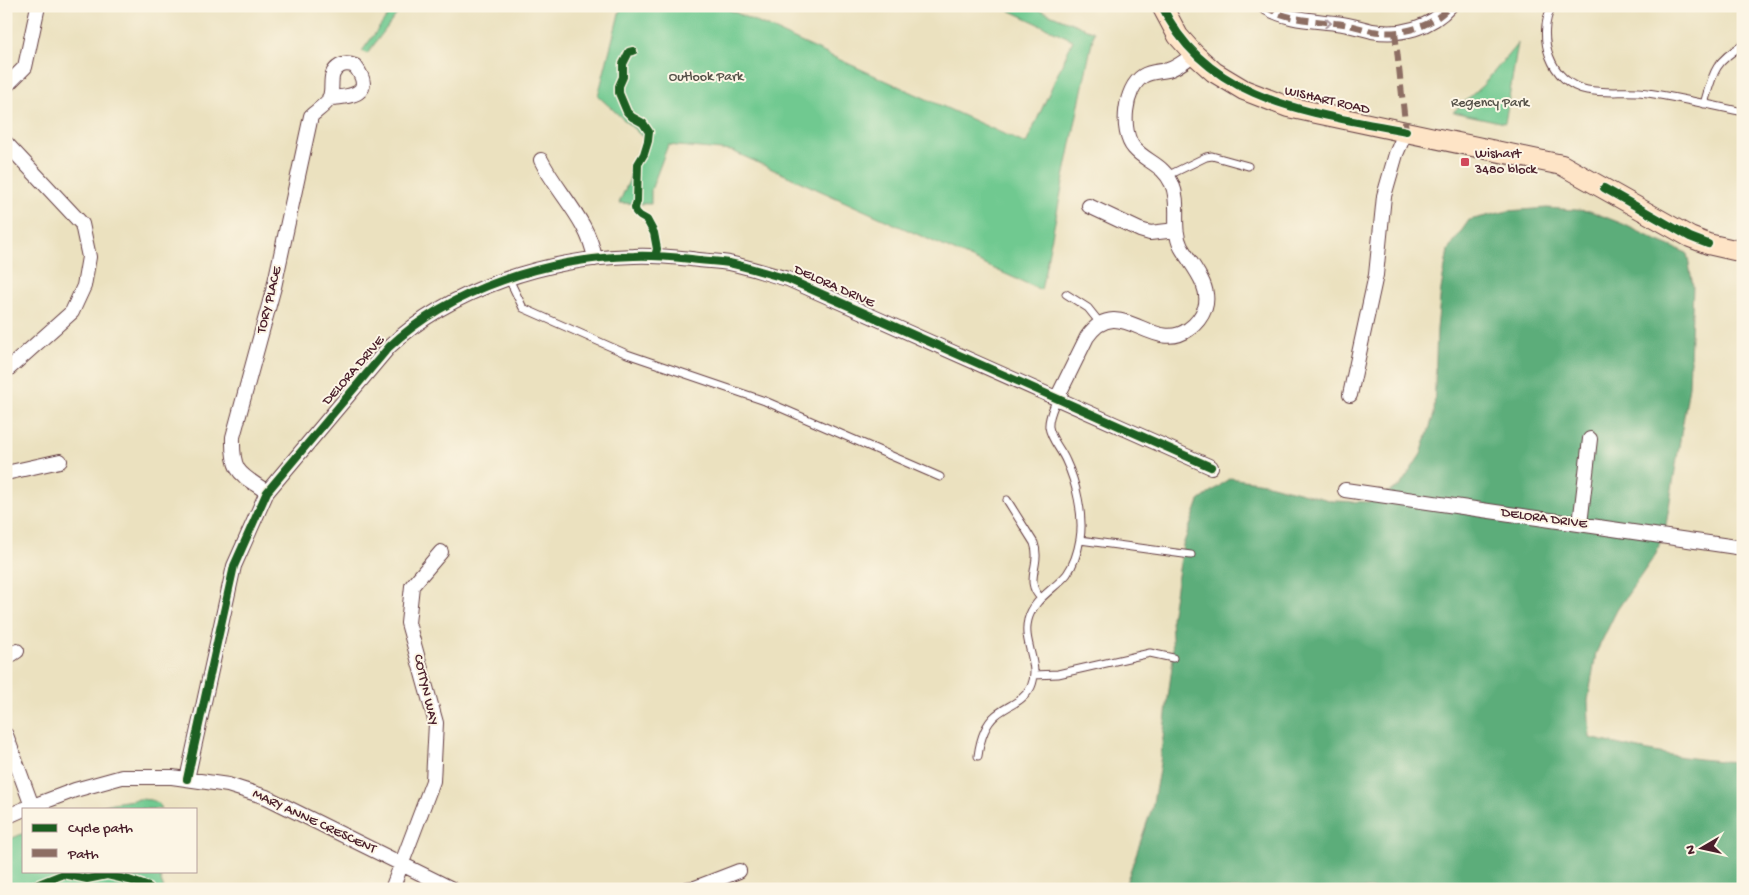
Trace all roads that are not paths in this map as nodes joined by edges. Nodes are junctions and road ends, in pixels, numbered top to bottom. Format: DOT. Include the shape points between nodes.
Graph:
graph roads {
  1 [pos="38,6"];
  2 [pos="1162,6"];
  3 [pos="1264,6"];
  4 [pos="1450,6"];
  5 [pos="1552,6"];
  6 [pos="1743,45"];
  7 [pos="1194,54"];
  8 [pos="6,86"];
  9 [pos="329,98"];
  10 [pos="1704,104"];
  11 [pos="1743,112"];
  12 [pos="1406,131"];
  13 [pos="6,143"];
  14 [pos="541,160"];
  15 [pos="1248,166"];
  16 [pos="1167,176"];
  17 [pos="1089,206"];
  18 [pos="1176,230"];
  19 [pos="1743,252"];
  20 [pos="595,259"];
  21 [pos="509,279"];
  22 [pos="1066,294"];
  23 [pos="1100,323"];
  24 [pos="6,370"];
  25 [pos="1350,396"];
  26 [pos="1057,398"];
  27 [pos="1590,439"];
  28 [pos="60,461"];
  29 [pos="1211,467"];
  30 [pos="6,473"];
  31 [pos="940,476"];
  32 [pos="1345,490"];
  33 [pos="266,492"];
  34 [pos="1007,500"];
  35 [pos="1580,524"];
  36 [pos="1080,540"];
  37 [pos="1743,548"];
  38 [pos="440,552"];
  39 [pos="1192,556"];
  40 [pos="1041,598"];
  41 [pos="1173,658"];
  42 [pos="1034,675"];
  43 [pos="6,735"];
  44 [pos="978,756"];
  45 [pos="187,778"];
  46 [pos="27,808"];
  47 [pos="22,810"];
  48 [pos="6,817"];
  49 [pos="402,863"];
  50 [pos="739,871"];
  51 [pos="392,889"];
  52 [pos="452,889"];
  53 [pos="687,889"];
  1 -- 8 [label="street" via="25,67"];
  2 -- 7 [label="street, WISHART ROAD" via="1178,36"];
  3 -- 4 [label="street, one-way" via="1302,20 1387,32 1421,27"];
  5 -- 10 [label="lane" via="1545,33 1548,55 1559,73 1576,86 1586,90 1646,93"];
  6 -- 10 [label="lane" via="1726,55 1712,74"];
  7 -- 12 [label="street, WISHART ROAD" via="1214,72 1244,90 1288,107"];
  7 -- 16 [label="street" via="1176,67 1144,75 1131,90 1125,123 1128,142 1158,164"];
  9 -- 33 [label="street, TORY PLACE" via="311,116 274,287 233,437 232,458 240,474"];
  10 -- 11 [label="lane"];
  12 -- 19 [label="street, WISHART ROAD" via="1562,165 1690,237"];
  12 -- 25 [label="street" via="1384,196 1376,275"];
  13 -- 24 [label="street" via="82,224 90,257 84,286 72,312"];
  14 -- 20 [label="street" via="588,233"];
  15 -- 16 [label="lane" via="1212,156"];
  16 -- 18 [label="street" via="1175,196"];
  17 -- 18 [label="street" via="1150,233"];
  18 -- 23 [label="street" via="1205,289 1205,309 1195,324 1180,334 1164,336 1120,320"];
  20 -- 21 [label="street, DELORA DRIVE"];
  20 -- 26 [label="street, DELORA DRIVE" via="654,256 728,263 788,279"];
  21 -- 31 [label="lane" via="523,308 627,354 765,400"];
  21 -- 33 [label="street, DELORA DRIVE" via="473,292 429,314 389,347"];
  22 -- 23 [label="lane" via="1088,308"];
  23 -- 26 [label="street" via="1087,337"];
  26 -- 29 [label="street, DELORA DRIVE"];
  26 -- 36 [label="lane" via="1049,426 1070,470 1081,518"];
  27 -- 35 [label="street"];
  28 -- 30 [label="street"];
  32 -- 35 [label="street, DELORA DRIVE"];
  33 -- 45 [label="street, DELORA DRIVE" via="234,566"];
  34 -- 40 [label="lane" via="1037,550 1032,586"];
  35 -- 37 [label="street, DELORA DRIVE"];
  36 -- 39 [label="lane"];
  36 -- 40 [label="lane" via="1067,574"];
  38 -- 49 [label="street, COTTYN WAY" via="412,586 408,623 436,722 433,781"];
  40 -- 42 [label="lane" via="1028,619 1027,630"];
  41 -- 42 [label="lane" via="1150,653 1058,674"];
  42 -- 44 [label="lane" via="1032,684 1020,700 989,723"];
  43 -- 46 [label="street"];
  45 -- 46 [label="street, MARY ANNE CRESCENT" via="122,776"];
  45 -- 49 [label="street, MARY ANNE CRESCENT" via="228,785 266,798"];
  47 -- 48 [label="street, MARY ANNE CRESCENT"];
  49 -- 51 [label="street, COTTYN WAY"];
  49 -- 52 [label="street, MARY ANNE CRESCENT"];
  50 -- 53 [label="street"];
}
